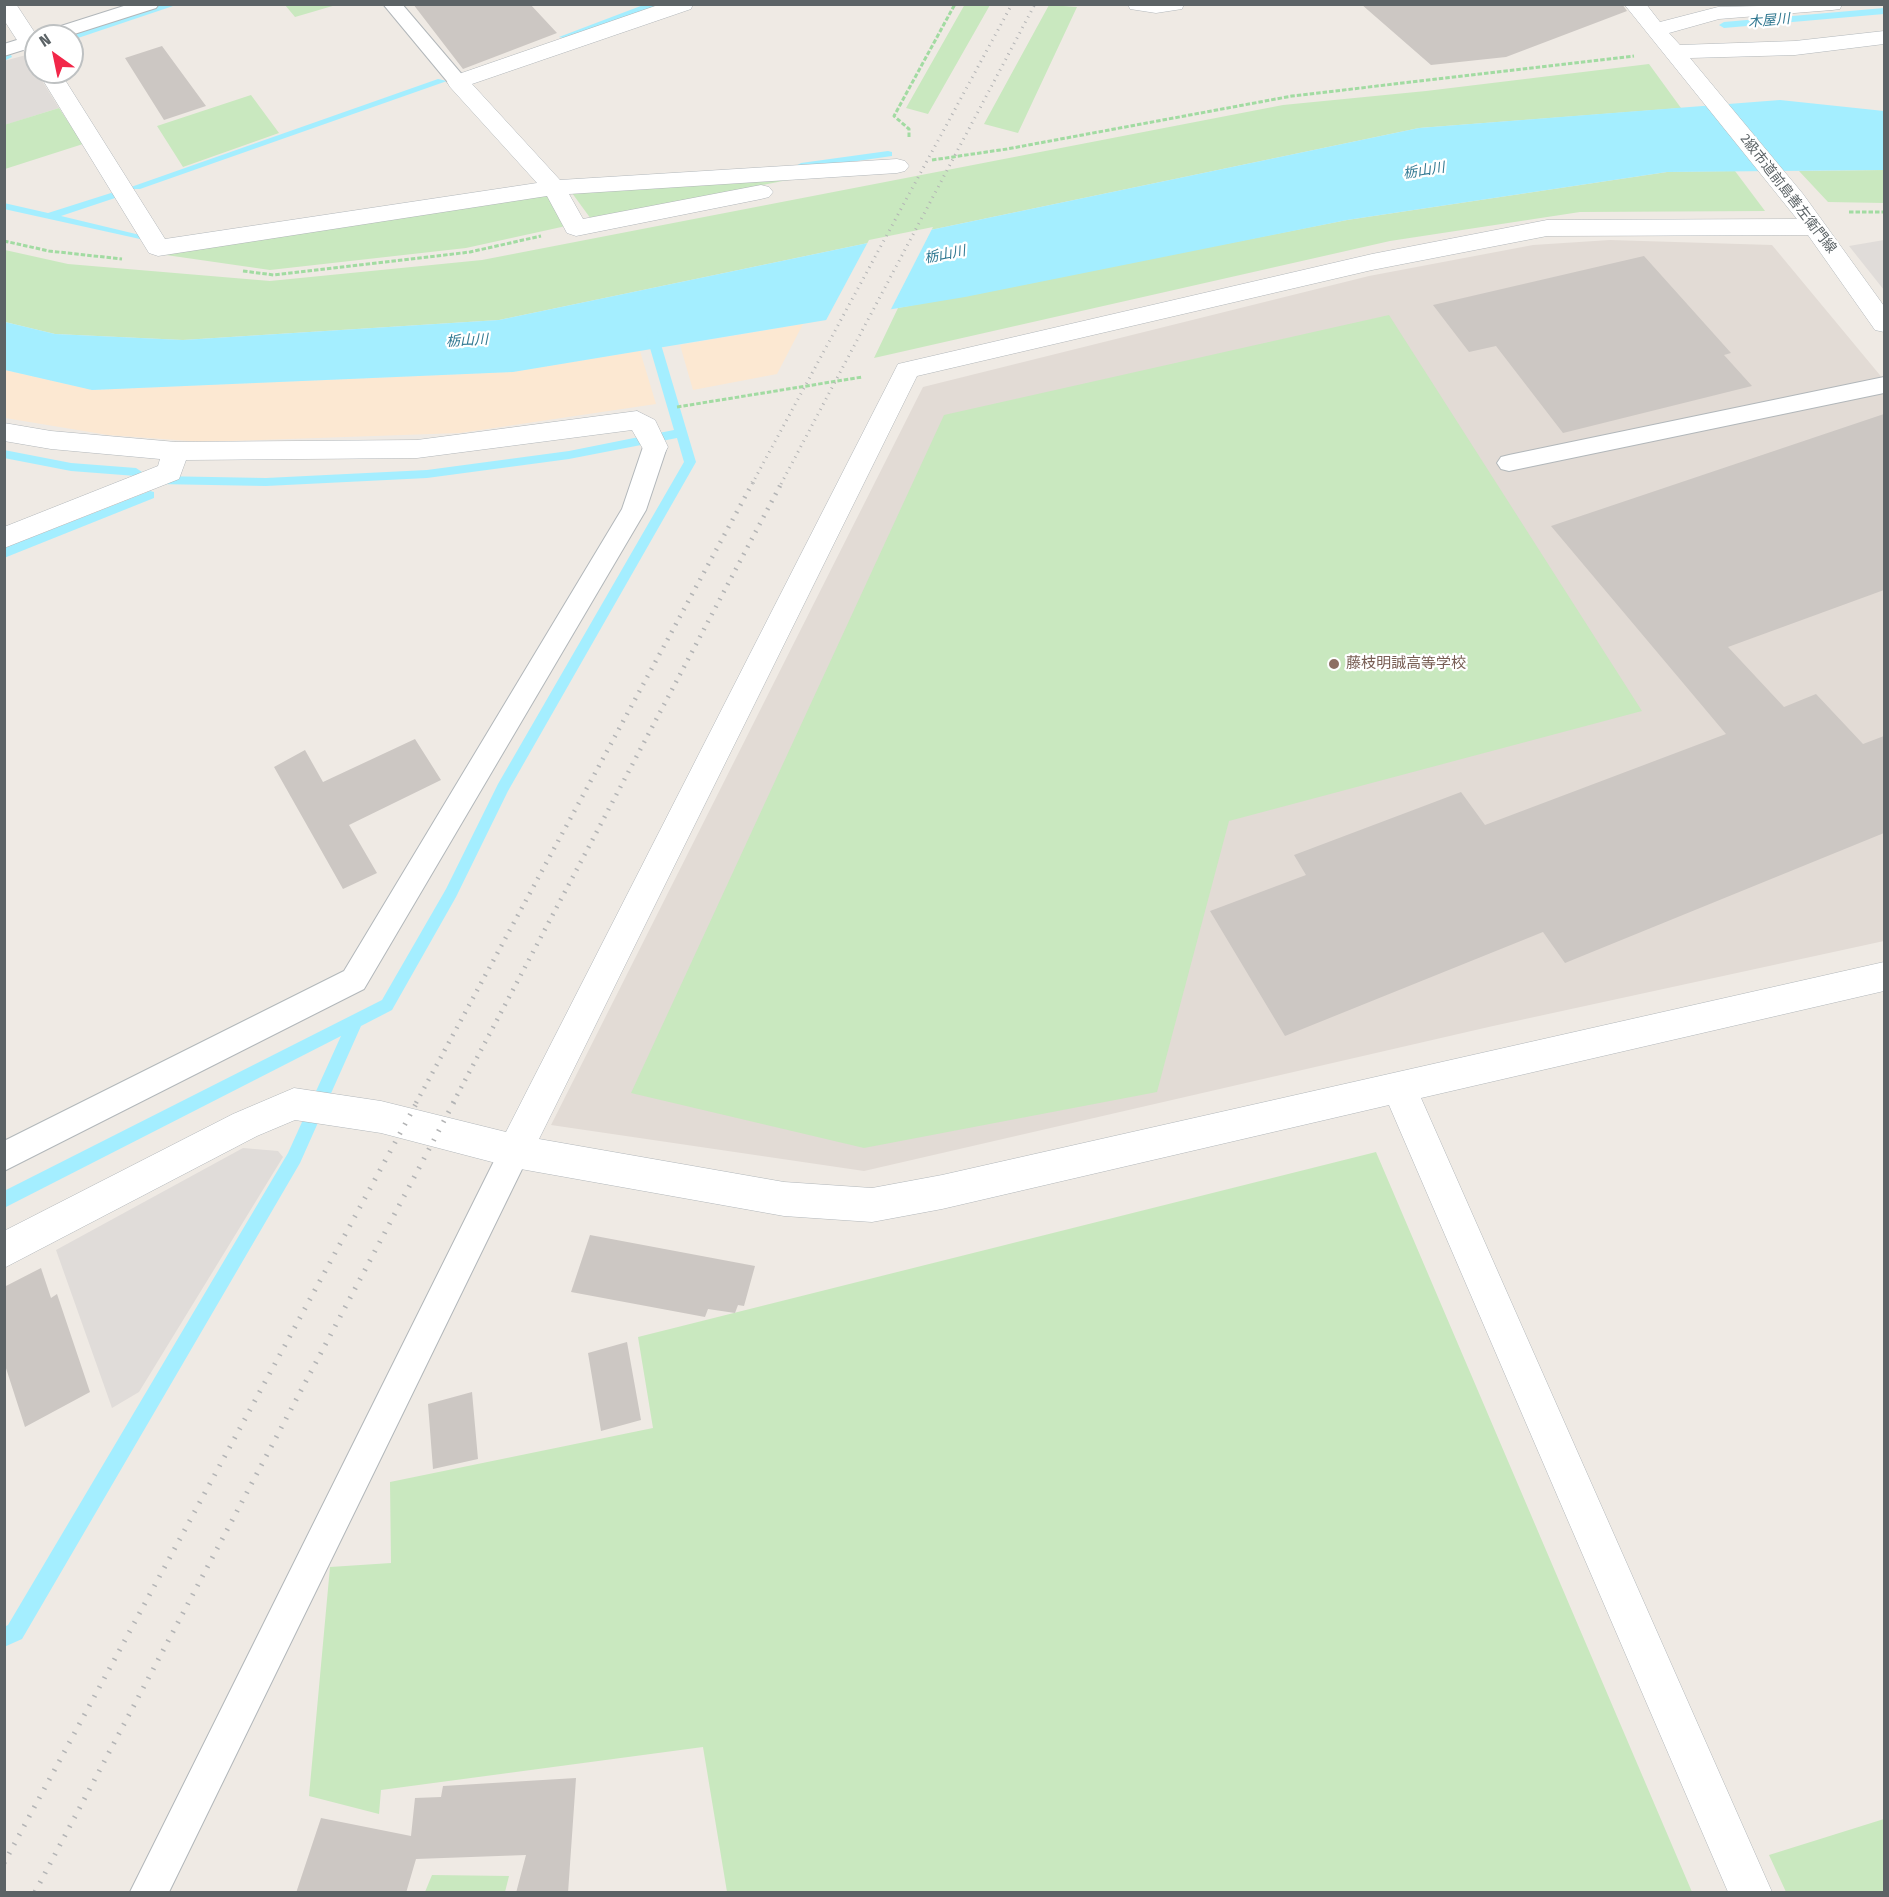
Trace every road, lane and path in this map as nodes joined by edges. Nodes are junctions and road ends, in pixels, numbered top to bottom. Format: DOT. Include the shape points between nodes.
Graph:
graph roads {
  1 [pos="5,4"];
  2 [pos="150,4"];
  3 [pos="392,4"];
  4 [pos="683,4"];
  5 [pos="956,4"];
  6 [pos="1138,4"];
  7 [pos="1174,4"];
  8 [pos="1634,4"];
  9 [pos="1832,4"];
  10 [pos="24,26"];
  11 [pos="84,27"];
  12 [pos="1655,30"];
  13 [pos="1884,37"];
  14 [pos="24,46"];
  15 [pos="4,50"];
  16 [pos="1680,59"];
  17 [pos="458,82"];
  18 [pos="56,84"];
  19 [pos="897,166"];
  20 [pos="554,188"];
  21 [pos="1814,227"];
  22 [pos="1884,324"];
  23 [pos="907,370"];
  24 [pos="1884,385"];
  25 [pos="681,406"];
  26 [pos="4,432"];
  27 [pos="651,437"];
  28 [pos="173,461"];
  29 [pos="1509,463"];
  30 [pos="4,538"];
  31 [pos="1884,976"];
  32 [pos="1399,1088"];
  33 [pos="515,1151"];
  34 [pos="4,1157"];
  35 [pos="4,1250"];
  36 [pos="149,1893"];
  37 [pos="1750,1893"];
  1 -- 10 [label="street"];
  2 -- 11 [label="lane"];
  3 -- 17 [label="lane"];
  4 -- 17 [label="street"];
  5 -- 19 [label="path" via="894,116 909,129 908,151"];
  6 -- 7 [label="street"];
  8 -- 12 [label="street, 2級市道前島善左衛門線"];
  9 -- 12 [label="street" via="1718,14"];
  12 -- 16 [label="street, 2級市道前島善左衛門線"];
  13 -- 16 [label="street"];
  14 -- 15 [label="lane"];
  16 -- 19 [label="path" via="1292,96"];
  16 -- 21 [label="street, 2級市道前島善左衛門線"];
  17 -- 20 [label="street"];
  18 -- 20 [label="street" via="158,248"];
  19 -- 20 [label="street"];
  19 -- 20 [label="street" via="576,228"];
  21 -- 22 [label="street, 2級市道前島善左衛門線"];
  21 -- 23 [label="street" via="1547,228 1372,262"];
  23 -- 25 [label="path"];
  23 -- 33 [label="street"];
  24 -- 29 [label="lane"];
  26 -- 28 [label="street"];
  27 -- 28 [label="street" via="637,420 417,449"];
  27 -- 34 [label="lane" via="634,510 354,980"];
  28 -- 30 [label="street" via="131,488"];
  31 -- 32 [label="street"];
  32 -- 33 [label="street" via="872,1205 784,1199"];
  32 -- 37 [label="street"];
  33 -- 35 [label="street" via="381,1118 311,1107 245,1125"];
  33 -- 36 [label="lane"];
}
